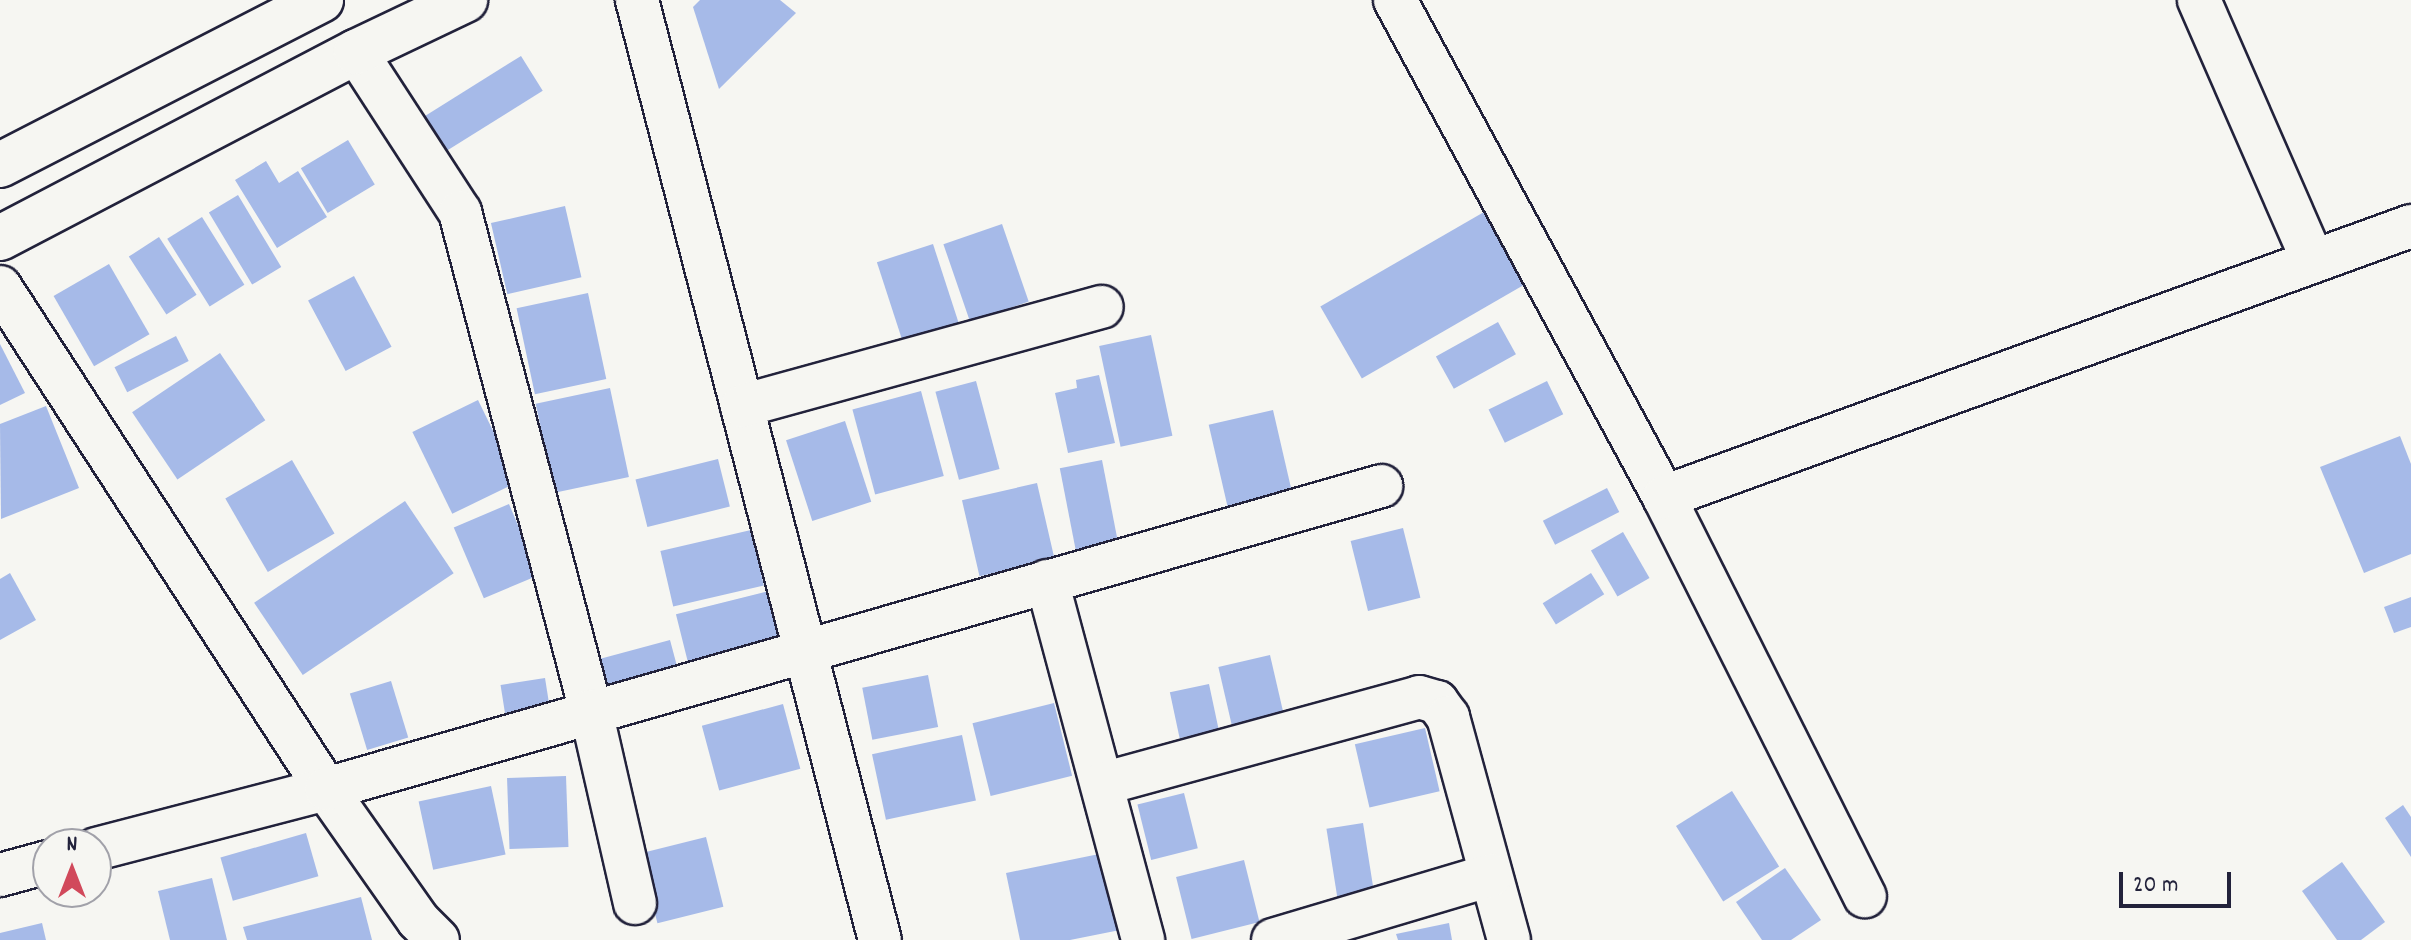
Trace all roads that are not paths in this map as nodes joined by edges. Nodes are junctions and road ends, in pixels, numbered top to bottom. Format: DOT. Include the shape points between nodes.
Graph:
graph roads {
  1 [pos="321,0"];
  2 [pos="465,0"];
  3 [pos="637,0"];
  4 [pos="1395,0"];
  5 [pos="2199,0"];
  6 [pos="356,52"];
  7 [pos="0,165"];
  8 [pos="2411,226"];
  9 [pos="0,238"];
  10 [pos="2313,261"];
  11 [pos="0,287"];
  12 [pos="1102,307"];
  13 [pos="742,406"];
  14 [pos="1381,486"];
  15 [pos="1664,497"];
  16 [pos="1047,581"];
  17 [pos="806,651"];
  18 [pos="591,711"];
  19 [pos="1102,784"];
  20 [pos="326,789"];
  21 [pos="112,845"];
  22 [pos="32,866"];
  23 [pos="0,875"];
  24 [pos="1491,875"];
  25 [pos="1865,896"];
  26 [pos="635,903"];
  27 [pos="438,940"];
  28 [pos="880,940"];
  29 [pos="1143,940"];
  30 [pos="1273,940"];
  31 [pos="1509,940"];
  1 -- 7 [label="main road"];
  2 -- 6 [label="main road"];
  3 -- 13 [label="street"];
  4 -- 15 [label="street"];
  5 -- 10 [label="street"];
  6 -- 9 [label="main road"];
  6 -- 18 [label="street" via="460,212"];
  8 -- 10 [label="street"];
  10 -- 15 [label="street"];
  11 -- 20 [label="street"];
  12 -- 13 [label="street"];
  13 -- 17 [label="street"];
  14 -- 16 [label="street"];
  15 -- 25 [label="street"];
  16 -- 17 [label="street"];
  16 -- 19 [label="street"];
  17 -- 18 [label="street"];
  17 -- 28 [label="street"];
  18 -- 20 [label="street"];
  18 -- 26 [label="street"];
  19 -- 24 [label="street" via="1419,697 1437,702 1448,717"];
  19 -- 29 [label="street"];
  20 -- 21 [label="street"];
  20 -- 27 [label="street" via="418,920"];
  22 -- 23 [label="street"];
  24 -- 30 [label="street"];
  24 -- 31 [label="street"];
}
